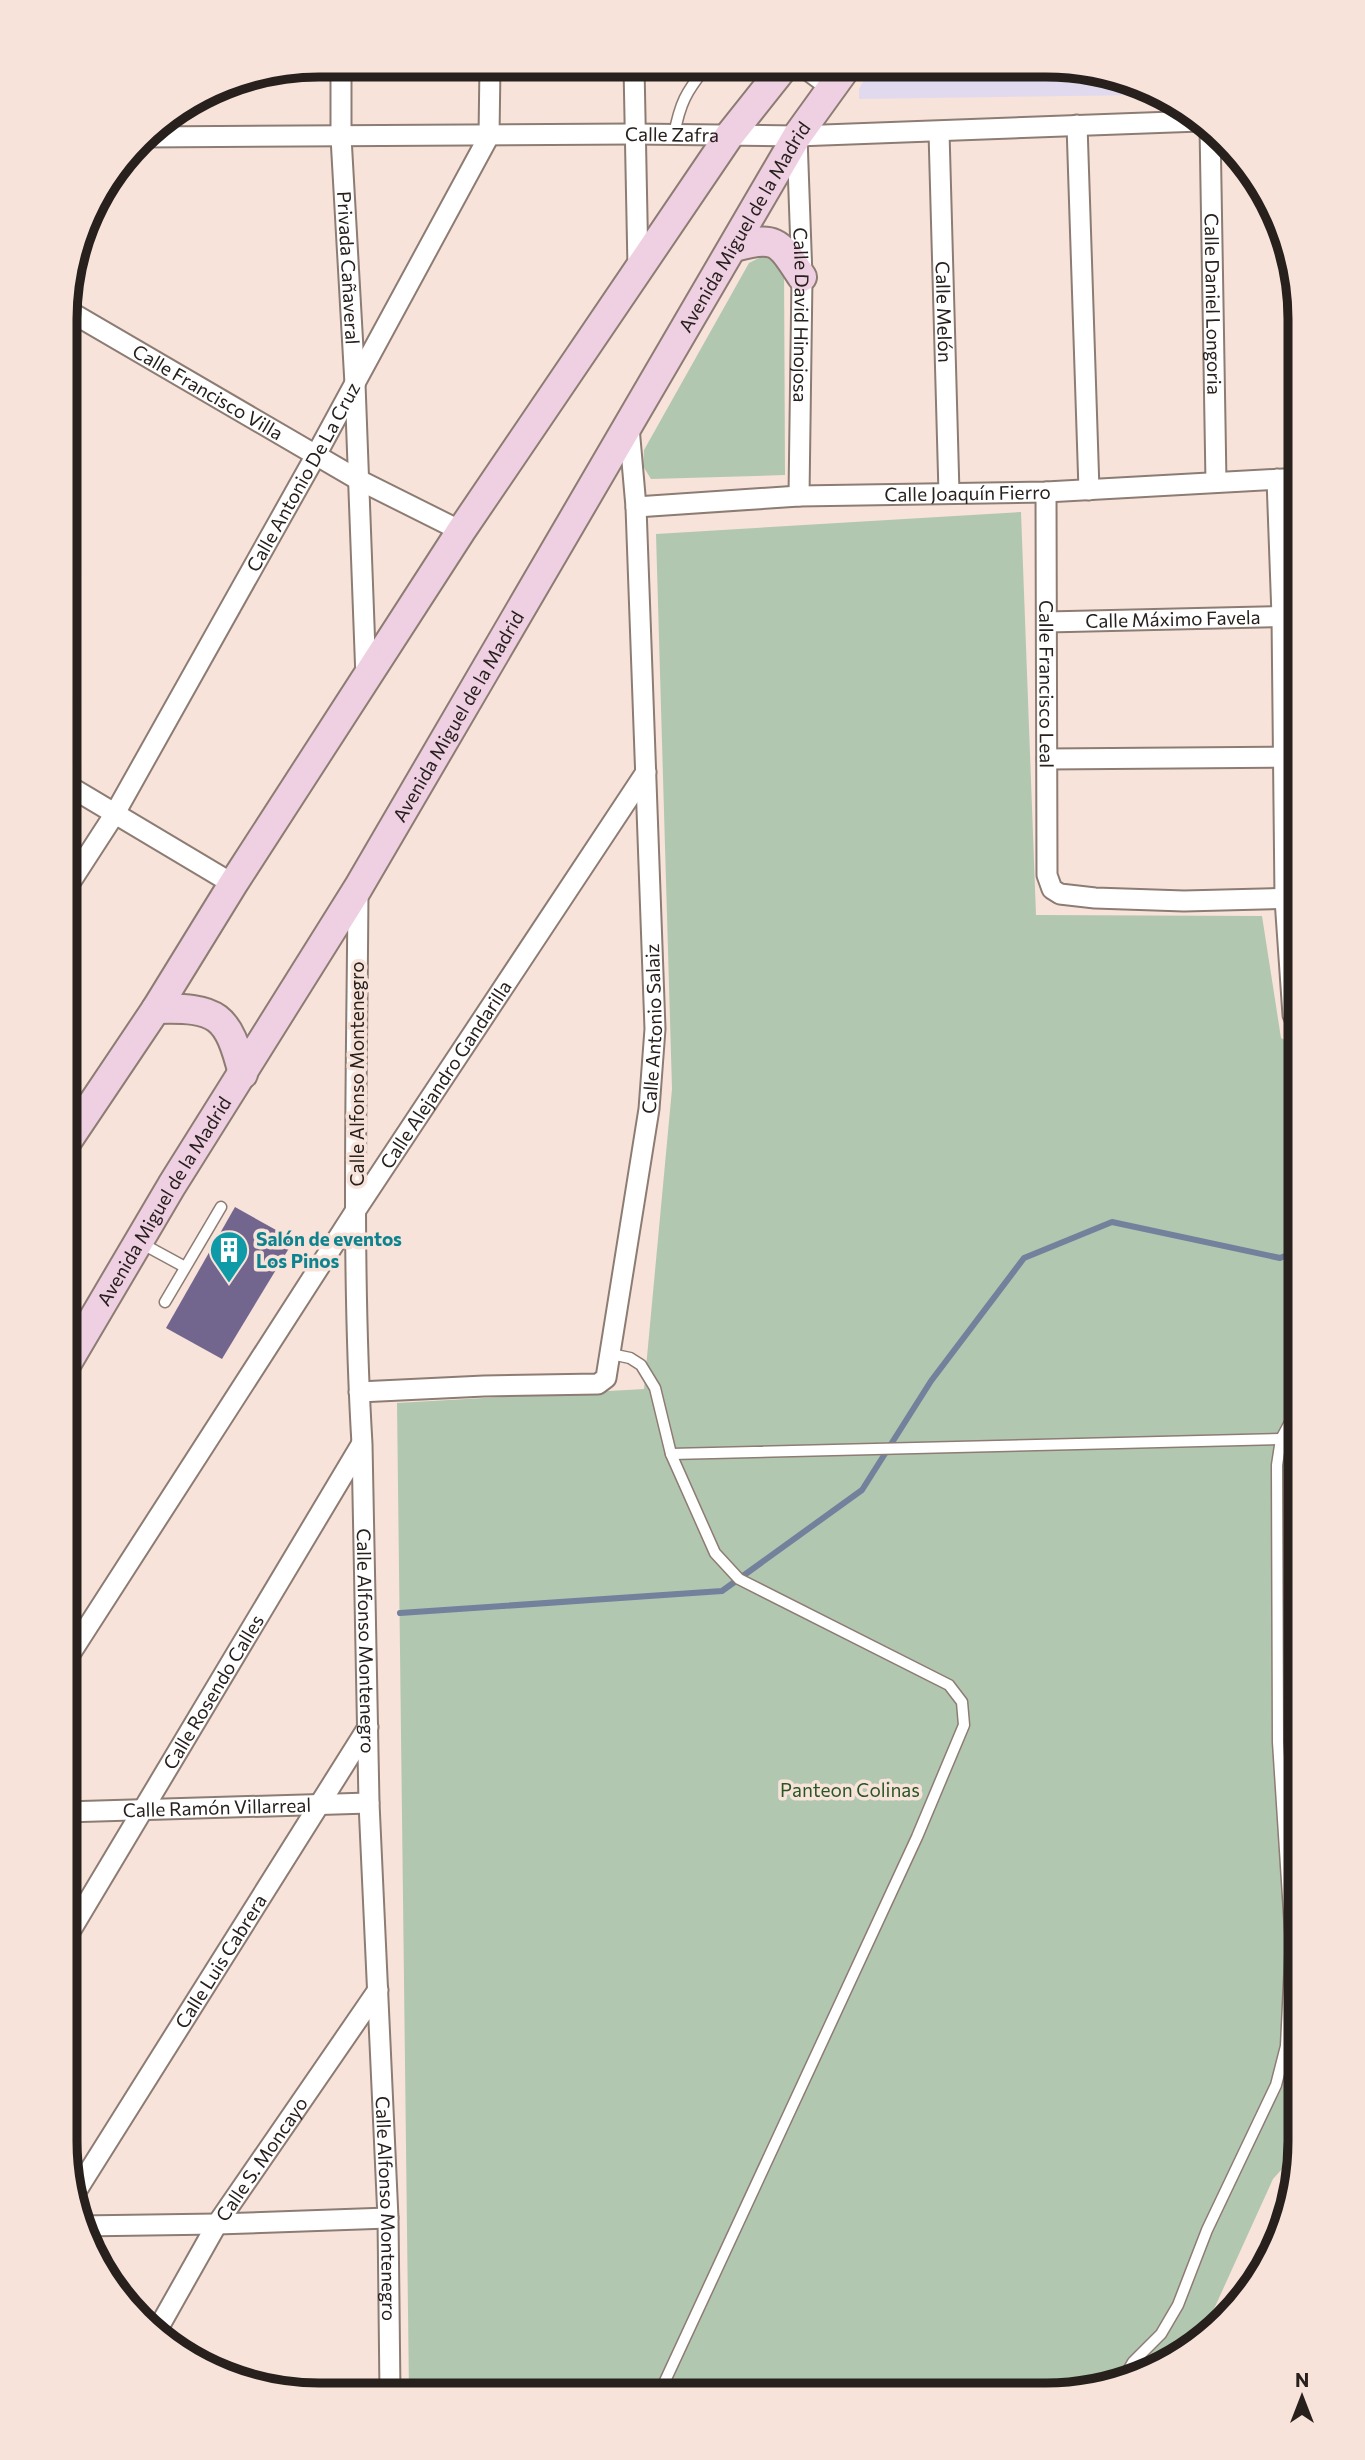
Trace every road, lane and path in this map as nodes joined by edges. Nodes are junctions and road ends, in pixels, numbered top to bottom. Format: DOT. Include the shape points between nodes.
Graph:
graph roads {
  1 [pos="698,77"];
  2 [pos="776,77"];
  3 [pos="341,78"];
  4 [pos="490,78"];
  5 [pos="634,78"];
  6 [pos="839,78"];
  7 [pos="1185,122"];
  8 [pos="1077,125"];
  9 [pos="939,132"];
  10 [pos="633,134"];
  11 [pos="674,135"];
  12 [pos="489,136"];
  13 [pos="729,136"];
  14 [pos="797,136"];
  15 [pos="160,137"];
  16 [pos="341,137"];
  17 [pos="1210,142"];
  18 [pos="734,247"];
  19 [pos="638,268"];
  20 [pos="802,277"];
  21 [pos="77,316"];
  22 [pos="355,384"];
  23 [pos="629,427"];
  24 [pos="316,455"];
  25 [pos="357,479"];
  26 [pos="1277,479"];
  27 [pos="1288,479"];
  28 [pos="1216,482"];
  29 [pos="1088,490"];
  30 [pos="1046,492"];
  31 [pos="949,493"];
  32 [pos="799,496"];
  33 [pos="636,507"];
  34 [pos="461,531"];
  35 [pos="1288,585"];
  36 [pos="1288,616"];
  37 [pos="1047,622"];
  38 [pos="366,680"];
  39 [pos="1288,757"];
  40 [pos="1047,759"];
  41 [pos="646,772"];
  42 [pos="77,791"];
  43 [pos="114,815"];
  44 [pos="77,872"];
  45 [pos="233,884"];
  46 [pos="358,888"];
  47 [pos="1288,898"];
  48 [pos="156,1009"];
  49 [pos="243,1074"];
  50 [pos="77,1127"];
  51 [pos="221,1206"];
  52 [pos="356,1210"];
  53 [pos="139,1242"];
  54 [pos="185,1267"];
  55 [pos="165,1302"];
  56 [pos="77,1346"];
  57 [pos="611,1354"];
  58 [pos="359,1392"];
  59 [pos="1287,1427"];
  60 [pos="1281,1439"];
  61 [pos="362,1444"];
  62 [pos="671,1454"];
  63 [pos="77,1643"];
  64 [pos="368,1727"];
  65 [pos="369,1803"];
  66 [pos="319,1805"];
  67 [pos="143,1811"];
  68 [pos="77,1812"];
  69 [pos="1287,1883"];
  70 [pos="77,1920"];
  71 [pos="377,1990"];
  72 [pos="1287,2024"];
  73 [pos="81,2183"];
  74 [pos="388,2218"];
  75 [pos="217,2224"];
  76 [pos="92,2225"];
  77 [pos="161,2324"];
  78 [pos="1130,2368"];
  79 [pos="390,2383"];
  80 [pos="664,2383"];
  1 -- 11 [label="lane" via="679,107"];
  2 -- 13 [label="main road"];
  3 -- 16 [label="street, Privada Cañaveral"];
  4 -- 12 [label="street"];
  5 -- 10 [label="street"];
  6 -- 14 [label="main road, Avenida Miguel de la Madrid"];
  7 -- 8 [label="street, Calle Zafra"];
  8 -- 9 [label="street, Calle Zafra"];
  8 -- 29 [label="street"];
  9 -- 14 [label="street, Calle Zafra"];
  9 -- 31 [label="street, Calle Melón"];
  10 -- 11 [label="street, Calle Zafra"];
  10 -- 12 [label="street, Calle Zafra"];
  10 -- 19 [label="street"];
  11 -- 13 [label="street, Calle Zafra"];
  12 -- 16 [label="street, Calle Zafra"];
  12 -- 22 [label="street, Calle Antonio De La Cruz"];
  13 -- 14 [label="street, Calle Zafra"];
  13 -- 19 [label="main road"];
  14 -- 18 [label="main road, Avenida Miguel de la Madrid"];
  14 -- 20 [label="street, Calle David Hinojosa"];
  15 -- 16 [label="street, Calle Zafra"];
  16 -- 22 [label="street, Privada Cañaveral"];
  17 -- 28 [label="street, Calle Daniel Longoria"];
  18 -- 20 [label="main road" via="756,241 772,243 784,250"];
  18 -- 23 [label="main road, Avenida Miguel de la Madrid"];
  19 -- 34 [label="main road"];
  20 -- 32 [label="street, Calle David Hinojosa"];
  21 -- 24 [label="street, Calle Francisco Villa"];
  22 -- 24 [label="street, Calle Antonio De La Cruz"];
  22 -- 25 [label="street, Privada Cañaveral"];
  23 -- 33 [label="street, Calle Antonio Salaiz"];
  23 -- 46 [label="main road, Avenida Miguel de la Madrid"];
  24 -- 25 [label="street, Calle Francisco Villa"];
  24 -- 43 [label="street, Calle Antonio De La Cruz"];
  25 -- 34 [label="street, Calle Francisco Villa"];
  25 -- 38 [label="street, Privada Cañaveral"];
  26 -- 27 [label="street, Calle Joaquín Fierro"];
  26 -- 28 [label="street, Calle Joaquín Fierro"];
  26 -- 35 [label="street"];
  28 -- 29 [label="street, Calle Joaquín Fierro"];
  29 -- 30 [label="street, Calle Joaquín Fierro"];
  30 -- 31 [label="street, Calle Joaquín Fierro"];
  30 -- 37 [label="street, Calle Francisco Leal"];
  31 -- 32 [label="street, Calle Joaquín Fierro"];
  32 -- 33 [label="street, Calle Joaquín Fierro"];
  33 -- 41 [label="street, Calle Antonio Salaiz"];
  34 -- 38 [label="main road"];
  36 -- 37 [label="street, Calle Máximo Favela"];
  37 -- 40 [label="street, Calle Francisco Leal"];
  38 -- 45 [label="main road"];
  39 -- 40 [label="street"];
  40 -- 47 [label="street, Calle Francisco Leal" via="1047,875 1052,889 1060,894 1184,901"];
  41 -- 52 [label="street, Calle Alejandro Gandarilla"];
  41 -- 57 [label="street, Calle Antonio Salaiz" via="654,1071"];
  42 -- 43 [label="street"];
  43 -- 44 [label="street, Calle Antonio De La Cruz"];
  43 -- 45 [label="street"];
  45 -- 48 [label="main road"];
  46 -- 49 [label="main road, Avenida Miguel de la Madrid"];
  46 -- 52 [label="street, Calle Alfonso Montenegro"];
  48 -- 49 [label="main road" via="197,1010 222,1023 235,1041"];
  48 -- 50 [label="main road"];
  49 -- 53 [label="main road, Avenida Miguel de la Madrid"];
  51 -- 54 [label="lane"];
  52 -- 58 [label="street, Calle Alfonso Montenegro"];
  52 -- 63 [label="street, Calle Alejandro Gandarilla"];
  53 -- 54 [label="lane"];
  53 -- 56 [label="main road, Avenida Miguel de la Madrid"];
  54 -- 55 [label="lane"];
  57 -- 58 [label="street, Calle Antonio Salaiz" via="606,1378 598,1384"];
  57 -- 62 [label="lane" via="641,1365 654,1388"];
  58 -- 61 [label="street, Calle Alfonso Montenegro"];
  59 -- 60 [label="lane"];
  60 -- 62 [label="lane"];
  60 -- 69 [label="lane" via="1276,1548 1278,1742"];
  61 -- 64 [label="street, Calle Alfonso Montenegro"];
  61 -- 67 [label="street, Calle Rosendo Calles"];
  62 -- 80 [label="lane" via="715,1553 739,1579 949,1685 962,1702 964,1725 917,1837"];
  64 -- 65 [label="street, Calle Alfonso Montenegro"];
  64 -- 66 [label="street, Calle Luis Cabrera"];
  65 -- 66 [label="street, Calle Ramón Villarreal"];
  65 -- 71 [label="street, Calle Alfonso Montenegro"];
  66 -- 67 [label="street, Calle Ramón Villarreal"];
  66 -- 73 [label="street, Calle Luis Cabrera"];
  67 -- 68 [label="street, Calle Ramón Villarreal"];
  67 -- 70 [label="street, Calle Rosendo Calles"];
  71 -- 74 [label="street, Calle Alfonso Montenegro"];
  71 -- 75 [label="street, Calle S. Moncayo"];
  72 -- 78 [label="lane" via="1276,2085 1207,2230 1178,2305 1161,2334"];
  74 -- 75 [label="street"];
  74 -- 79 [label="street, Calle Alfonso Montenegro"];
  75 -- 76 [label="street"];
  75 -- 77 [label="street, Calle S. Moncayo"];
}
